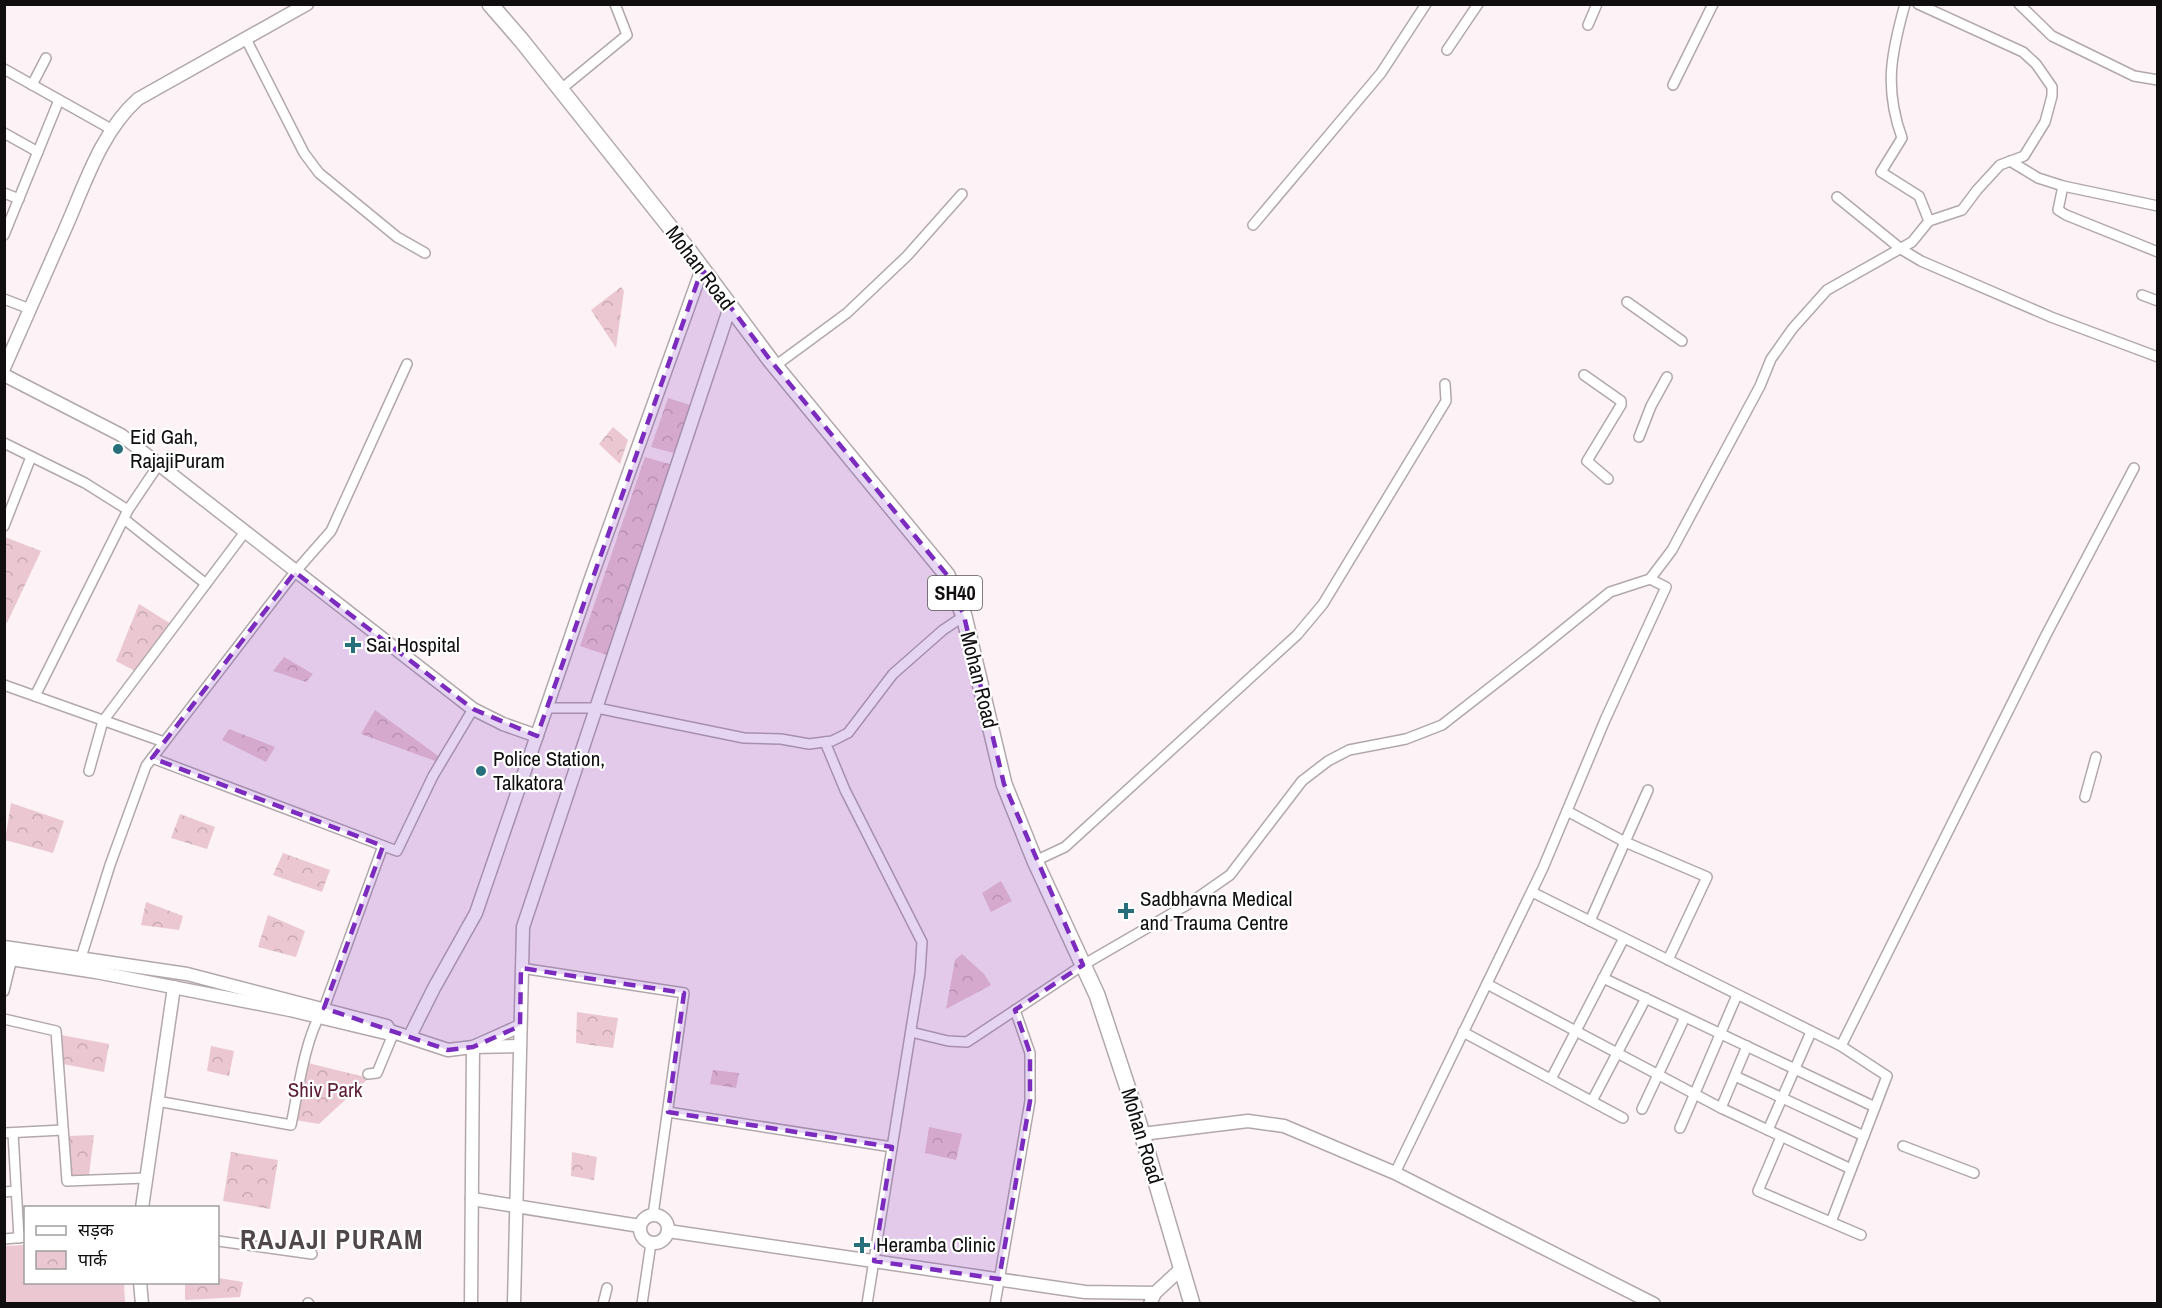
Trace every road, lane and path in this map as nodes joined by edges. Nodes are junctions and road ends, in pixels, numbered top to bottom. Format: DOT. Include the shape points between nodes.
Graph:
graph roads {
  1 [pos="307,4"];
  2 [pos="490,4"];
  3 [pos="615,4"];
  4 [pos="1426,4"];
  5 [pos="1478,4"];
  6 [pos="1597,4"];
  7 [pos="1713,4"];
  8 [pos="1905,4"];
  9 [pos="1918,4"];
  10 [pos="2019,4"];
  11 [pos="1588,25"];
  12 [pos="246,39"];
  13 [pos="1447,50"];
  14 [pos="46,58"];
  15 [pos="4,69"];
  16 [pos="2157,80"];
  17 [pos="32,85"];
  18 [pos="1673,85"];
  19 [pos="560,90"];
  20 [pos="59,100"];
  21 [pos="111,129"];
  22 [pos="4,133"];
  23 [pos="38,152"];
  24 [pos="2010,161"];
  25 [pos="2063,186"];
  26 [pos="4,193"];
  27 [pos="962,194"];
  28 [pos="1837,197"];
  29 [pos="19,199"];
  30 [pos="2157,206"];
  31 [pos="1929,220"];
  32 [pos="1253,225"];
  33 [pos="4,234"];
  34 [pos="1901,249"];
  35 [pos="2157,252"];
  36 [pos="425,254"];
  37 [pos="702,269"];
  38 [pos="2142,295"];
  39 [pos="4,299"];
  40 [pos="2157,301"];
  41 [pos="1627,302"];
  42 [pos="730,307"];
  43 [pos="30,309"];
  44 [pos="1682,341"];
  45 [pos="2157,357"];
  46 [pos="407,364"];
  47 [pos="775,366"];
  48 [pos="4,368"];
  49 [pos="4,375"];
  50 [pos="1584,375"];
  51 [pos="1667,377"];
  52 [pos="1445,384"];
  53 [pos="1639,437"];
  54 [pos="4,443"];
  55 [pos="31,456"];
  56 [pos="159,464"];
  57 [pos="2134,468"];
  58 [pos="1608,479"];
  59 [pos="126,515"];
  60 [pos="4,526"];
  61 [pos="245,532"];
  62 [pos="296,572"];
  63 [pos="1650,579"];
  64 [pos="206,584"];
  65 [pos="964,616"];
  66 [pos="4,685"];
  67 [pos="35,696"];
  68 [pos="546,708"];
  69 [pos="597,708"];
  70 [pos="473,709"];
  71 [pos="103,720"];
  72 [pos="537,736"];
  73 [pos="164,742"];
  74 [pos="825,742"];
  75 [pos="2096,757"];
  76 [pos="152,758"];
  77 [pos="89,771"];
  78 [pos="1648,790"];
  79 [pos="2085,797"];
  80 [pos="1567,811"];
  81 [pos="1625,842"];
  82 [pos="383,846"];
  83 [pos="1035,861"];
  84 [pos="1532,892"];
  85 [pos="1590,921"];
  86 [pos="1624,938"];
  87 [pos="9,953"];
  88 [pos="1668,960"];
  89 [pos="79,964"];
  90 [pos="1083,965"];
  91 [pos="521,968"];
  92 [pos="1603,978"];
  93 [pos="1487,984"];
  94 [pos="174,987"];
  95 [pos="4,991"];
  96 [pos="1737,995"];
  97 [pos="1646,998"];
  98 [pos="1016,1010"];
  99 [pos="321,1012"];
  100 [pos="1685,1017"];
  101 [pos="4,1019"];
  102 [pos="520,1026"];
  103 [pos="1576,1031"];
  104 [pos="392,1032"];
  105 [pos="911,1032"];
  106 [pos="1463,1032"];
  107 [pos="1811,1032"];
  108 [pos="1720,1034"];
  109 [pos="410,1036"];
  110 [pos="519,1046"];
  111 [pos="1747,1046"];
  112 [pos="1841,1046"];
  113 [pos="472,1047"];
  114 [pos="1617,1053"];
  115 [pos="1795,1069"];
  116 [pos="368,1074"];
  117 [pos="1658,1075"];
  118 [pos="1735,1076"];
  119 [pos="1551,1079"];
  120 [pos="1695,1094"];
  121 [pos="1782,1098"];
  122 [pos="157,1101"];
  123 [pos="1592,1101"];
  124 [pos="1875,1107"];
  125 [pos="1721,1108"];
  126 [pos="1642,1109"];
  127 [pos="668,1112"];
  128 [pos="1623,1118"];
  129 [pos="1680,1128"];
  130 [pos="63,1130"];
  131 [pos="1768,1130"];
  132 [pos="9,1133"];
  133 [pos="1142,1134"];
  134 [pos="1864,1136"];
  135 [pos="1781,1137"];
  136 [pos="1903,1146"];
  137 [pos="892,1147"];
  138 [pos="1851,1169"];
  139 [pos="1395,1173"];
  140 [pos="1974,1173"];
  141 [pos="146,1178"];
  142 [pos="16,1191"];
  143 [pos="4,1192"];
  144 [pos="472,1199"];
  145 [pos="142,1206"];
  146 [pos="516,1206"];
  147 [pos="653,1215"];
  148 [pos="1831,1222"];
  149 [pos="640,1226"];
  150 [pos="668,1231"];
  151 [pos="1861,1235"];
  152 [pos="22,1238"];
  153 [pos="4,1239"];
  154 [pos="219,1241"];
  155 [pos="651,1243"];
  156 [pos="312,1254"];
  157 [pos="874,1261"];
  158 [pos="1182,1268"];
  159 [pos="999,1279"];
  160 [pos="140,1284"];
  161 [pos="607,1288"];
  162 [pos="1153,1298"];
  163 [pos="142,1304"];
  164 [pos="471,1304"];
  165 [pos="514,1304"];
  166 [pos="603,1304"];
  167 [pos="642,1304"];
  168 [pos="867,1304"];
  169 [pos="995,1304"];
  170 [pos="1192,1304"];
  171 [pos="1654,1304"];
  1 -- 12 [label="street"];
  2 -- 19 [label="main road, Mohan Road / SH40"];
  3 -- 19 [label="street" via="627,35"];
  4 -- 32 [label="street" via="1381,73"];
  5 -- 13 [label="street"];
  6 -- 11 [label="street"];
  7 -- 18 [label="street"];
  8 -- 31 [label="street" via="1893,45 1891,88 1894,117 1902,138 1881,172 1919,196"];
  9 -- 24 [label="street" via="2024,52 2052,87 2045,122 2024,156"];
  10 -- 16 [label="street" via="2052,36 2134,76"];
  12 -- 21 [label="street" via="138,99"];
  12 -- 36 [label="street" via="304,153 319,173 397,237"];
  14 -- 17 [label="street"];
  15 -- 17 [label="street"];
  17 -- 20 [label="street"];
  19 -- 37 [label="main road, Mohan Road / SH40"];
  20 -- 21 [label="street"];
  20 -- 23 [label="street"];
  21 -- 43 [label="street"];
  22 -- 23 [label="street"];
  23 -- 29 [label="street"];
  24 -- 25 [label="street" via="2038,178"];
  24 -- 31 [label="street" via="2000,165 1962,210"];
  25 -- 30 [label="street"];
  25 -- 35 [label="street" via="2058,210"];
  26 -- 29 [label="street"];
  27 -- 47 [label="street" via="907,256 847,314"];
  28 -- 34 [label="street"];
  29 -- 33 [label="street"];
  31 -- 34 [label="street" via="1911,243"];
  34 -- 45 [label="street" via="2051,317"];
  34 -- 63 [label="street" via="1827,290 1793,328 1771,359 1671,550"];
  37 -- 42 [label="main road, Mohan Road / SH40"];
  37 -- 68 [label="street"];
  38 -- 40 [label="street"];
  39 -- 43 [label="street"];
  41 -- 44 [label="street"];
  42 -- 47 [label="main road, Mohan Road / SH40"];
  42 -- 69 [label="street"];
  43 -- 48 [label="street"];
  46 -- 62 [label="street" via="331,531"];
  47 -- 65 [label="main road, Mohan Road / SH40" via="947,575"];
  49 -- 56 [label="street" via="121,435"];
  50 -- 58 [label="street" via="1622,401 1587,461"];
  51 -- 53 [label="street"];
  52 -- 83 [label="street" via="1446,401 1323,604 1297,635 1065,847"];
  54 -- 55 [label="street"];
  55 -- 59 [label="street" via="86,483"];
  55 -- 60 [label="street"];
  56 -- 59 [label="street"];
  56 -- 61 [label="street"];
  57 -- 112 [label="street"];
  59 -- 64 [label="street"];
  59 -- 67 [label="street"];
  61 -- 62 [label="street"];
  61 -- 64 [label="street"];
  62 -- 70 [label="street"];
  62 -- 73 [label="street"];
  63 -- 80 [label="street" via="1666,587"];
  63 -- 90 [label="street" via="1610,592 1442,725 1406,739 1349,750 1328,761 1302,781 1230,875"];
  64 -- 71 [label="street"];
  65 -- 74 [label="street" via="894,674 848,733"];
  65 -- 83 [label="main road, Mohan Road / SH40" via="1004,784"];
  66 -- 67 [label="street"];
  67 -- 71 [label="street"];
  68 -- 69 [label="street"];
  68 -- 72 [label="street"];
  69 -- 74 [label="street" via="744,738"];
  69 -- 91 [label="street" via="523,927"];
  70 -- 72 [label="street"];
  70 -- 82 [label="street" via="397,851"];
  71 -- 73 [label="street"];
  71 -- 77 [label="street"];
  72 -- 109 [label="street" via="476,913"];
  73 -- 76 [label="street"];
  74 -- 105 [label="street" via="922,942"];
  75 -- 79 [label="street"];
  76 -- 82 [label="street"];
  76 -- 89 [label="street" via="110,865"];
  78 -- 81 [label="street"];
  80 -- 81 [label="street"];
  80 -- 84 [label="street"];
  81 -- 85 [label="street"];
  81 -- 88 [label="street" via="1707,877"];
  82 -- 99 [label="street"];
  83 -- 90 [label="main road, Mohan Road / SH40"];
  84 -- 85 [label="street"];
  84 -- 93 [label="street"];
  85 -- 86 [label="street"];
  86 -- 88 [label="street"];
  86 -- 92 [label="street"];
  87 -- 89 [label="street"];
  87 -- 95 [label="street"];
  88 -- 96 [label="street"];
  89 -- 94 [label="street"];
  89 -- 99 [label="street" via="187,974"];
  90 -- 98 [label="street"];
  90 -- 133 [label="main road, Mohan Road / SH40" via="1097,995"];
  91 -- 102 [label="street"];
  91 -- 127 [label="street" via="684,993"];
  92 -- 97 [label="street"];
  92 -- 103 [label="street"];
  93 -- 103 [label="street"];
  93 -- 106 [label="street"];
  94 -- 99 [label="street"];
  94 -- 122 [label="street"];
  96 -- 107 [label="street"];
  96 -- 108 [label="street"];
  97 -- 100 [label="street"];
  97 -- 114 [label="street"];
  98 -- 105 [label="street" via="967,1042"];
  98 -- 159 [label="street" via="1030,1053 1030,1101"];
  99 -- 104 [label="street" via="385,1034"];
  99 -- 122 [label="street" via="305,1059 291,1125"];
  100 -- 108 [label="street"];
  100 -- 117 [label="street"];
  101 -- 130 [label="street" via="57,1031"];
  102 -- 110 [label="street"];
  102 -- 113 [label="street"];
  103 -- 114 [label="street"];
  103 -- 119 [label="street"];
  104 -- 109 [label="street"];
  104 -- 116 [label="street" via="377,1073"];
  105 -- 137 [label="street"];
  106 -- 119 [label="street"];
  106 -- 139 [label="street"];
  107 -- 112 [label="street"];
  107 -- 115 [label="street"];
  108 -- 111 [label="street"];
  108 -- 120 [label="street"];
  109 -- 113 [label="street" via="448,1050"];
  110 -- 113 [label="street"];
  110 -- 146 [label="street"];
  111 -- 115 [label="street"];
  111 -- 118 [label="street"];
  112 -- 124 [label="street" via="1887,1076"];
  113 -- 144 [label="street"];
  114 -- 117 [label="street"];
  114 -- 123 [label="street"];
  115 -- 121 [label="street"];
  115 -- 124 [label="street"];
  117 -- 120 [label="street"];
  117 -- 126 [label="street"];
  118 -- 121 [label="street"];
  118 -- 125 [label="street"];
  119 -- 123 [label="street"];
  120 -- 125 [label="street"];
  120 -- 129 [label="street"];
  121 -- 131 [label="street"];
  121 -- 134 [label="street"];
  122 -- 141 [label="street"];
  123 -- 128 [label="street"];
  124 -- 134 [label="street"];
  125 -- 131 [label="street"];
  127 -- 137 [label="street"];
  127 -- 147 [label="street"];
  130 -- 132 [label="street"];
  130 -- 141 [label="street" via="67,1181"];
  131 -- 135 [label="street"];
  132 -- 142 [label="street"];
  133 -- 139 [label="street" via="1248,1121 1284,1126"];
  133 -- 158 [label="main road, Mohan Road / SH40"];
  134 -- 138 [label="street"];
  135 -- 138 [label="street"];
  135 -- 148 [label="street" via="1758,1191"];
  136 -- 140 [label="street"];
  137 -- 157 [label="street"];
  138 -- 148 [label="street"];
  139 -- 171 [label="street"];
  141 -- 145 [label="street"];
  142 -- 143 [label="street"];
  142 -- 152 [label="street"];
  144 -- 146 [label="street"];
  144 -- 164 [label="street"];
  146 -- 149 [label="street"];
  146 -- 165 [label="street"];
  147 -- 149 [label="street" via="644,1218"];
  147 -- 150 [label="street" via="664,1219"];
  148 -- 151 [label="street"];
  149 -- 155 [label="street" via="641,1235"];
  150 -- 155 [label="street" via="660,1242"];
  150 -- 157 [label="street"];
  152 -- 153 [label="street"];
  154 -- 156 [label="street"];
  155 -- 167 [label="street"];
  157 -- 159 [label="street"];
  157 -- 168 [label="street"];
  158 -- 162 [label="street"];
  158 -- 170 [label="main road, Mohan Road / SH40"];
  159 -- 162 [label="street"];
  159 -- 169 [label="street"];
  160 -- 163 [label="street"];
  161 -- 166 [label="street"];
}
